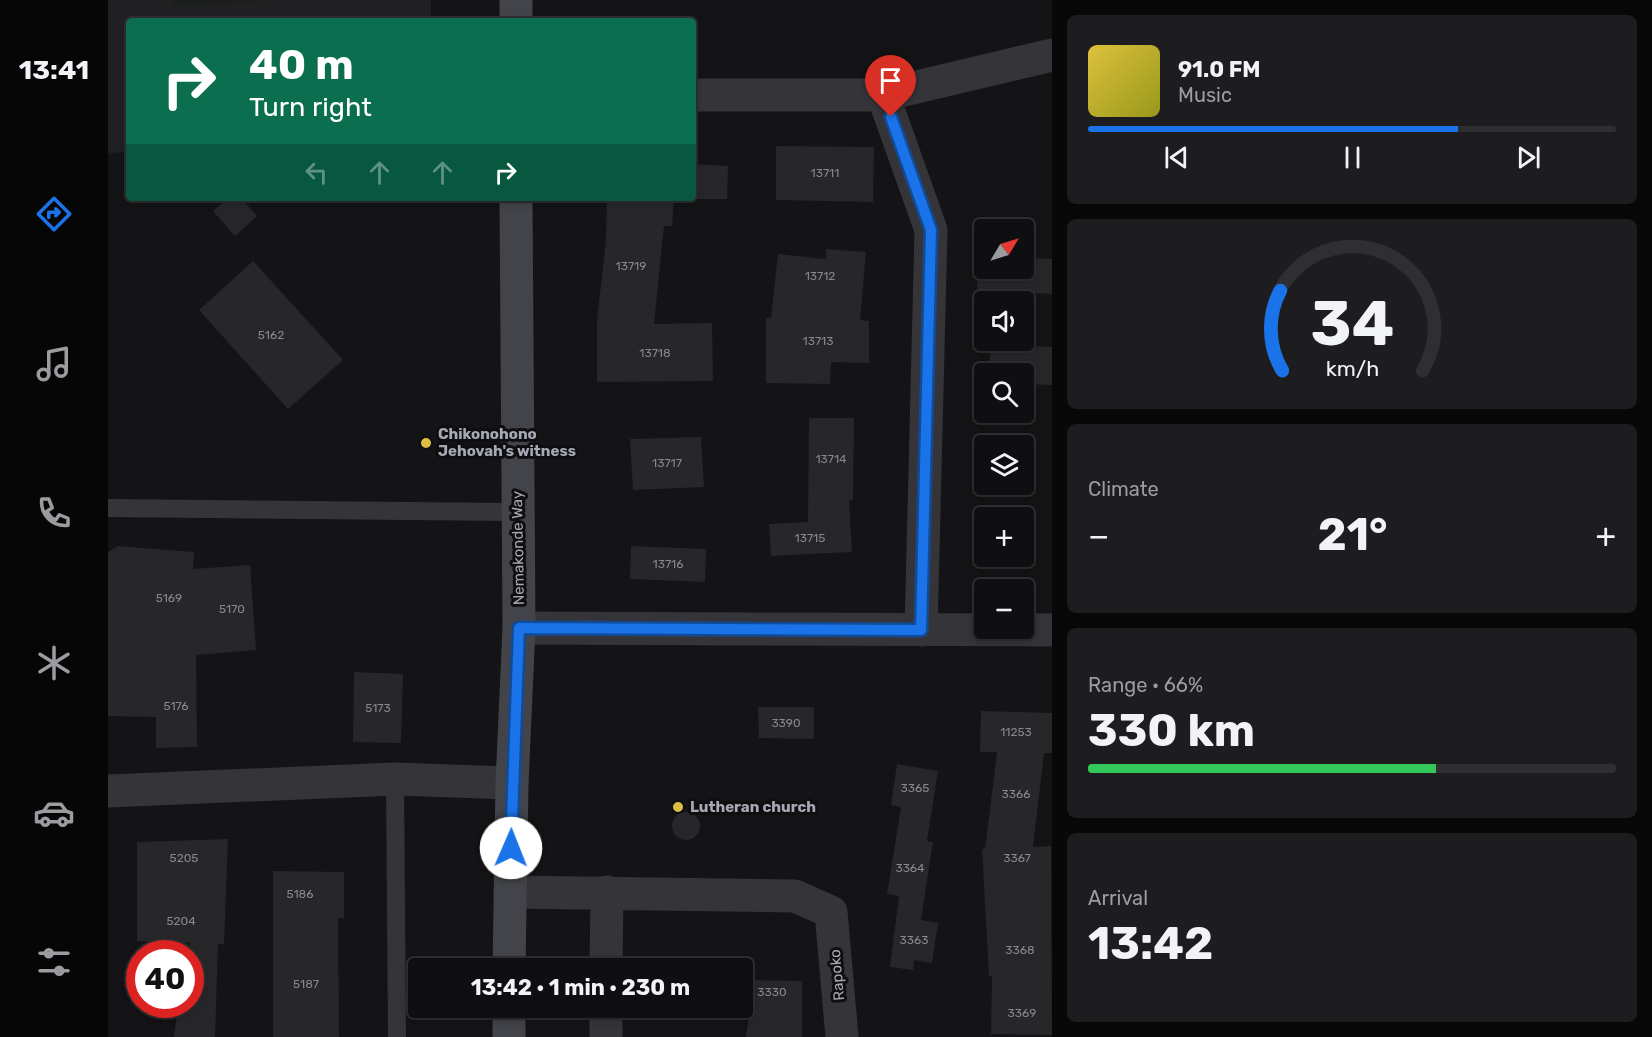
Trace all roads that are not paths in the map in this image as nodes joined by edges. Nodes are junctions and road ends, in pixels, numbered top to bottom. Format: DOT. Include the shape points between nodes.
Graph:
graph roads {
  1 [pos="516,0"];
  2 [pos="516,18"];
  3 [pos="1052,55"];
  4 [pos="883,95"];
  5 [pos="696,96"];
  6 [pos="516,201"];
  7 [pos="108,507"];
  8 [pos="518,512"];
  9 [pos="519,628"];
  10 [pos="921,630"];
  11 [pos="1052,630"];
  12 [pos="395,779"];
  13 [pos="512,783"];
  14 [pos="108,791"];
  15 [pos="510,892"];
  16 [pos="607,892"];
  17 [pos="509,958"];
  18 [pos="606,958"];
  19 [pos="509,1018"];
  20 [pos="606,1018"];
  21 [pos="397,1037"];
  22 [pos="509,1037"];
  23 [pos="606,1037"];
  24 [pos="842,1037"];
  1 -- 2 [label="street"];
  3 -- 4 [label="street"];
  4 -- 5 [label="street"];
  4 -- 10 [label="street" via="931,230"];
  6 -- 8 [label="street, Nemakonde Way"];
  7 -- 8 [label="lane"];
  8 -- 9 [label="street, Nemakonde Way"];
  9 -- 10 [label="street"];
  9 -- 13 [label="street, Nemakonde Way"];
  10 -- 11 [label="street"];
  12 -- 13 [label="street"];
  12 -- 14 [label="street"];
  12 -- 21 [label="lane"];
  13 -- 15 [label="street, Nemakonde Way"];
  15 -- 16 [label="street"];
  15 -- 17 [label="street, Nemakonde Way"];
  16 -- 18 [label="street"];
  16 -- 24 [label="street, Rapoko" via="795,896 831,912"];
  19 -- 22 [label="street"];
  20 -- 23 [label="street"];
}
